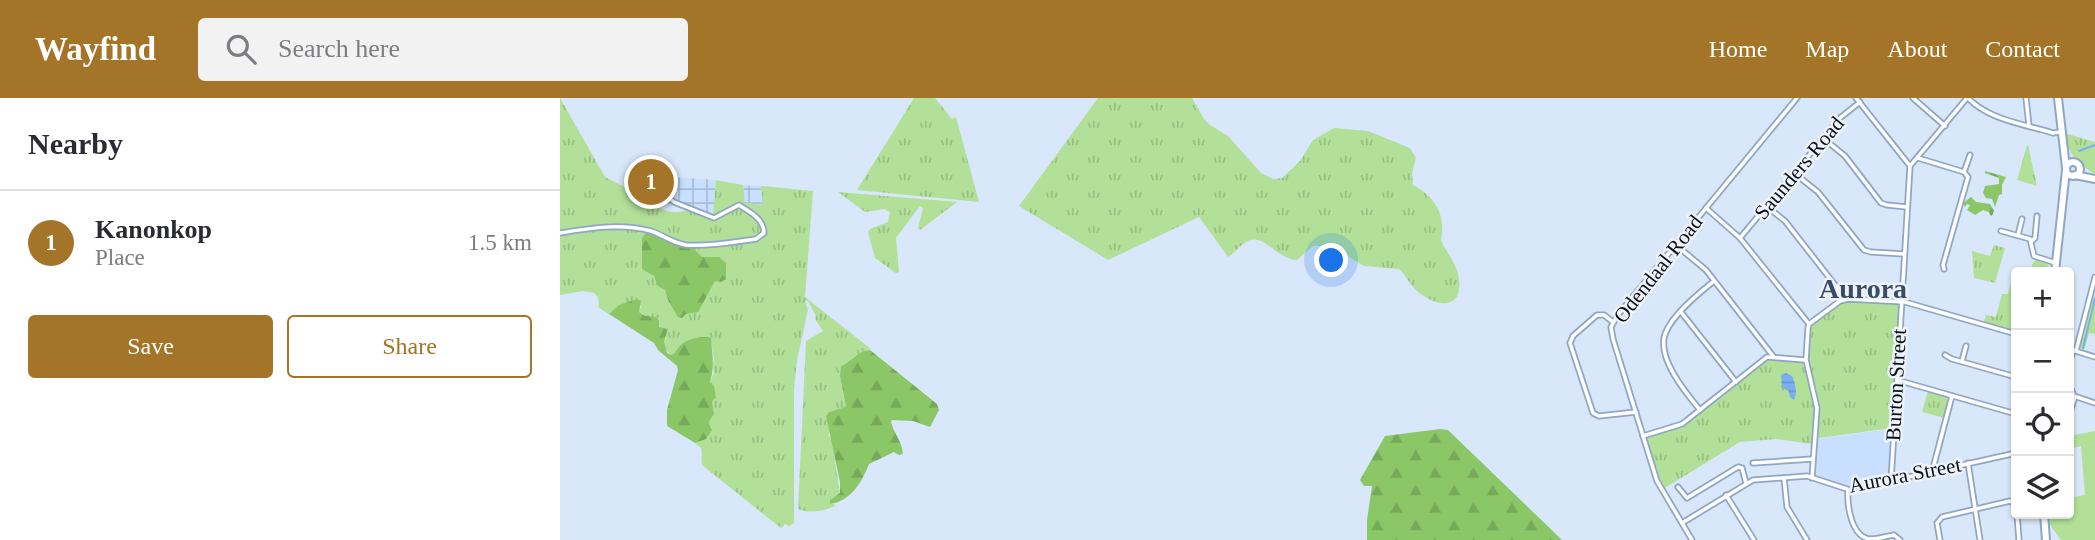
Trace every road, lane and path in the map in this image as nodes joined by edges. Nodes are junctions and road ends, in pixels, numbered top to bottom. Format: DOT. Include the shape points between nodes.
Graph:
graph roads {
  1 [pos="1797,98"];
  2 [pos="1913,98"];
  3 [pos="1968,98"];
  4 [pos="2026,98"];
  5 [pos="2059,98"];
  6 [pos="1858,100"];
  7 [pos="1945,126"];
  8 [pos="2029,126"];
  9 [pos="2061,134"];
  10 [pos="1823,138"];
  11 [pos="1970,155"];
  12 [pos="1919,158"];
  13 [pos="2078,165"];
  14 [pos="1910,166"];
  15 [pos="2066,169"];
  16 [pos="1794,173"];
  17 [pos="1966,174"];
  18 [pos="2074,175"];
  19 [pos="2095,177"];
  20 [pos="657,188"];
  21 [pos="2064,189"];
  22 [pos="1766,206"];
  23 [pos="1907,207"];
  24 [pos="1706,208"];
  25 [pos="2037,216"];
  26 [pos="2022,219"];
  27 [pos="2001,231"];
  28 [pos="560,233"];
  29 [pos="2018,235"];
  30 [pos="1740,238"];
  31 [pos="2032,241"];
  32 [pos="1676,245"];
  33 [pos="1904,254"];
  34 [pos="2056,264"];
  35 [pos="2056,267"];
  36 [pos="1944,269"];
  37 [pos="2095,277"];
  38 [pos="1714,281"];
  39 [pos="2093,294"];
  40 [pos="1846,299"];
  41 [pos="1901,302"];
  42 [pos="1681,312"];
  43 [pos="1613,322"];
  44 [pos="1809,324"];
  45 [pos="2011,333"];
  46 [pos="1966,346"];
  47 [pos="2074,347"];
  48 [pos="2074,350"];
  49 [pos="1945,355"];
  50 [pos="1773,356"];
  51 [pos="2095,357"];
  52 [pos="1806,360"];
  53 [pos="1962,362"];
  54 [pos="2011,376"];
  55 [pos="1897,380"];
  56 [pos="1736,382"];
  57 [pos="2071,393"];
  58 [pos="1952,396"];
  59 [pos="2075,397"];
  60 [pos="2074,400"];
  61 [pos="2095,403"];
  62 [pos="1700,410"];
  63 [pos="1636,412"];
  64 [pos="2011,413"];
  65 [pos="1643,436"];
  66 [pos="2011,452"];
  67 [pos="1813,459"];
  68 [pos="1753,463"];
  69 [pos="1968,464"];
  70 [pos="1932,471"];
  71 [pos="1784,478"];
  72 [pos="1812,478"];
  73 [pos="1891,481"];
  74 [pos="1746,483"];
  75 [pos="1678,486"];
  76 [pos="1848,490"];
  77 [pos="1726,495"];
  78 [pos="2011,502"];
  79 [pos="1977,509"];
  80 [pos="2017,519"];
  81 [pos="2044,519"];
  82 [pos="1682,523"];
  83 [pos="1899,538"];
  84 [pos="1692,540"];
  85 [pos="1754,540"];
  86 [pos="1807,540"];
  87 [pos="1940,540"];
  88 [pos="1980,540"];
  89 [pos="2019,540"];
  90 [pos="2046,540"];
  1 -- 24 [label="street, Odendaal Road"];
  2 -- 7 [label="street"];
  3 -- 7 [label="street"];
  3 -- 8 [label="street" via="1985,112"];
  4 -- 8 [label="street"];
  5 -- 9 [label="main road"];
  6 -- 10 [label="street, Saunders Road"];
  6 -- 14 [label="street"];
  7 -- 12 [label="street"];
  8 -- 9 [label="street"];
  9 -- 13 [label="main road"];
  9 -- 15 [label="main road"];
  10 -- 16 [label="street, Saunders Road"];
  10 -- 23 [label="street" via="1845,156 1881,203"];
  11 -- 17 [label="street"];
  12 -- 14 [label="street"];
  12 -- 17 [label="street"];
  13 -- 15 [label="main road" via="2070,163"];
  13 -- 18 [label="main road"];
  13 -- 19 [label="main road"];
  14 -- 23 [label="street, Burton Street"];
  15 -- 18 [label="main road"];
  15 -- 21 [label="main road"];
  16 -- 22 [label="street, Saunders Road"];
  16 -- 33 [label="street" via="1818,192 1864,250"];
  17 -- 36 [label="street"];
  18 -- 19 [label="main road"];
  18 -- 21 [label="main road"];
  20 -- 28 [label="street" via="674,202 714,218 739,205 761,222 764,233 756,239 692,245 620,227"];
  21 -- 34 [label="main road"];
  22 -- 30 [label="street, Saunders Road"];
  22 -- 40 [label="street" via="1785,221"];
  23 -- 33 [label="street, Burton Street"];
  24 -- 30 [label="street"];
  24 -- 32 [label="street, Odendaal Road"];
  25 -- 31 [label="street"];
  26 -- 29 [label="street"];
  27 -- 29 [label="street"];
  29 -- 31 [label="street"];
  30 -- 44 [label="street"];
  31 -- 34 [label="street" via="2034,256"];
  32 -- 38 [label="street"];
  32 -- 43 [label="street, Odendaal Road"];
  33 -- 41 [label="street, Burton Street"];
  34 -- 35 [label="main road"];
  37 -- 39 [label="street"];
  38 -- 42 [label="street"];
  38 -- 50 [label="street"];
  39 -- 47 [label="street"];
  40 -- 41 [label="street"];
  40 -- 44 [label="street"];
  41 -- 45 [label="street"];
  41 -- 55 [label="street, Burton Street"];
  42 -- 56 [label="street"];
  42 -- 62 [label="street" via="1667,330 1664,347 1673,374"];
  43 -- 63 [label="street, Odendaal Road" via="1613,340"];
  43 -- 63 [label="street" via="1604,314 1597,315 1570,343 1593,414"];
  44 -- 52 [label="street"];
  46 -- 53 [label="street"];
  48 -- 51 [label="street"];
  49 -- 53 [label="street"];
  50 -- 52 [label="street"];
  50 -- 56 [label="street"];
  52 -- 67 [label="street" via="1816,405"];
  53 -- 54 [label="street"];
  55 -- 58 [label="street"];
  55 -- 73 [label="street, Burton Street"];
  56 -- 62 [label="street"];
  57 -- 59 [label="street"];
  58 -- 64 [label="street"];
  58 -- 70 [label="street"];
  59 -- 60 [label="street"];
  59 -- 61 [label="street"];
  62 -- 65 [label="street" via="1682,424"];
  63 -- 65 [label="street, Odendaal Road"];
  65 -- 82 [label="street, Odendaal Road" via="1659,486"];
  66 -- 69 [label="street, Aurora Street"];
  67 -- 68 [label="street"];
  67 -- 72 [label="street"];
  69 -- 70 [label="street, Aurora Street"];
  69 -- 79 [label="street"];
  70 -- 73 [label="street, Aurora Street"];
  71 -- 72 [label="street, Aurora Street"];
  71 -- 74 [label="street, Aurora Street"];
  71 -- 86 [label="street" via="1787,507"];
  72 -- 76 [label="street, Aurora Street"];
  73 -- 76 [label="street, Aurora Street"];
  74 -- 75 [label="street" via="1738,467 1687,498"];
  74 -- 77 [label="street, Aurora Street"];
  76 -- 83 [label="street" via="1851,517 1861,535"];
  77 -- 82 [label="street, Aurora Street"];
  77 -- 85 [label="street"];
  78 -- 79 [label="street"];
  79 -- 87 [label="street" via="1939,518"];
  79 -- 88 [label="street"];
  80 -- 89 [label="street"];
  81 -- 90 [label="main road"];
  82 -- 84 [label="street, Odendaal Road"];
}
